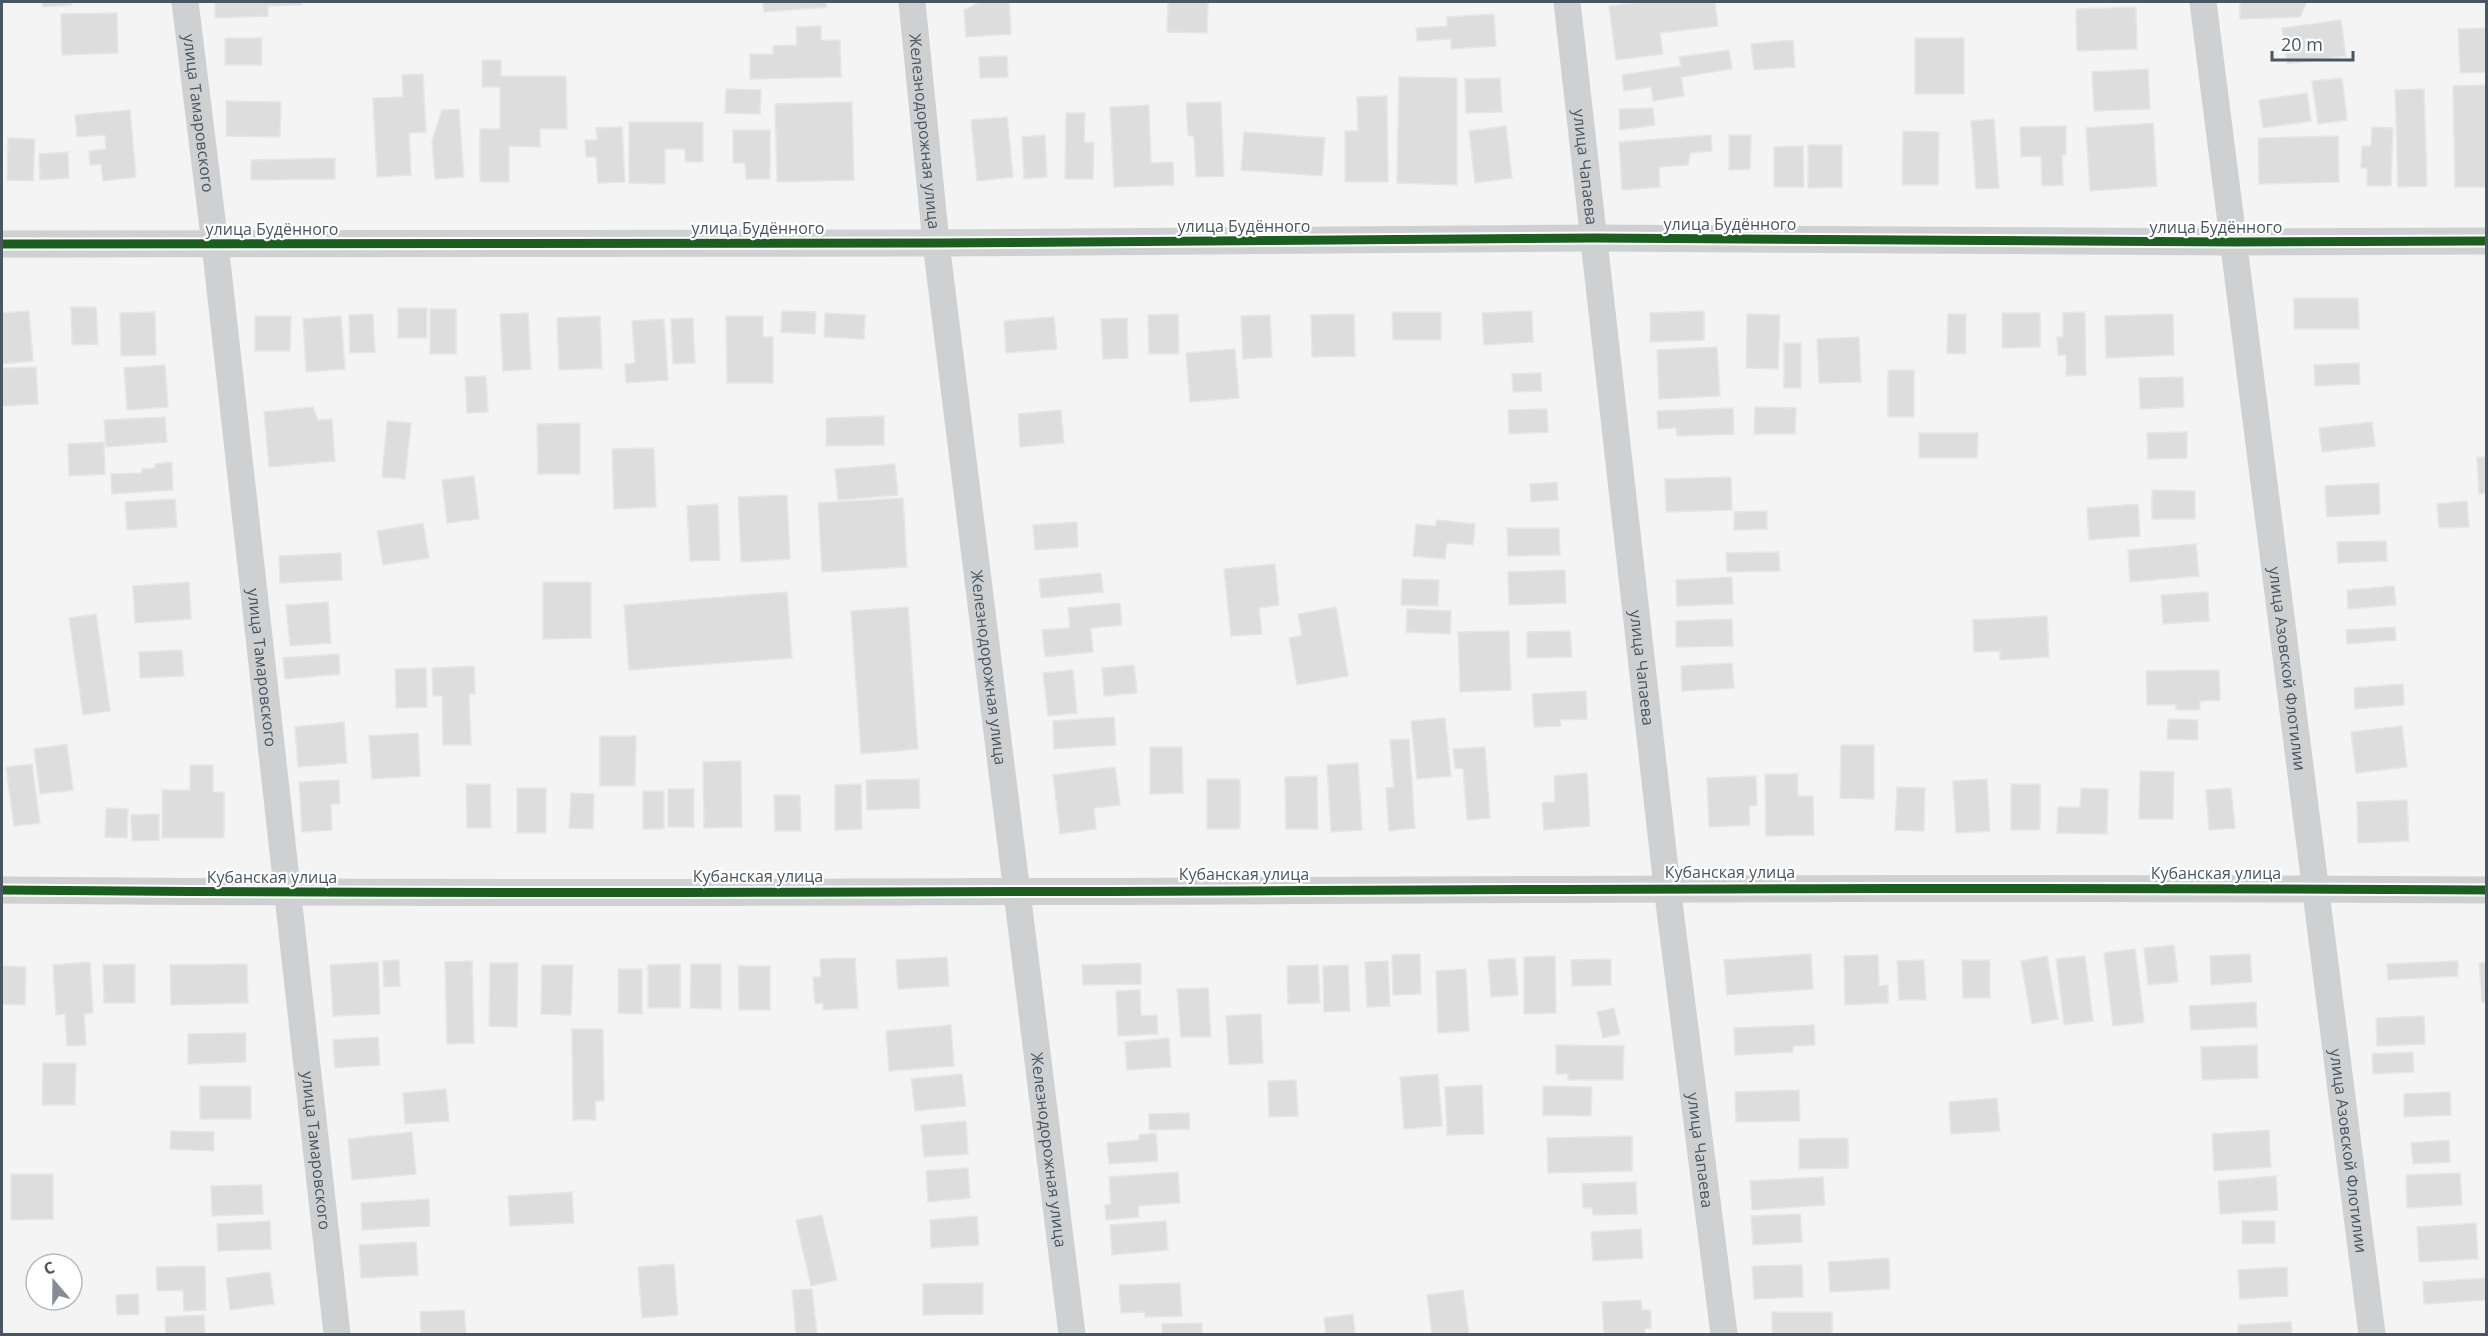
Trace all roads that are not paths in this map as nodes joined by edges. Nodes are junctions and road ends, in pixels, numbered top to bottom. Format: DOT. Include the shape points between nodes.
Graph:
graph roads {
  1 [pos="185,2"];
  2 [pos="912,2"];
  3 [pos="1567,2"];
  4 [pos="2203,2"];
  5 [pos="1594,238"];
  6 [pos="2487,241"];
  7 [pos="2235,242"];
  8 [pos="936,243"];
  9 [pos="2,244"];
  10 [pos="215,244"];
  11 [pos="1667,887"];
  12 [pos="2316,888"];
  13 [pos="2,890"];
  14 [pos="1017,890"];
  15 [pos="2487,890"];
  16 [pos="289,893"];
  17 [pos="337,1335"];
  18 [pos="1072,1335"];
  19 [pos="1724,1335"];
  20 [pos="2372,1335"];
  1 -- 10 [label="street, улица Тамаровского"];
  2 -- 8 [label="street, Железнодорожная улица"];
  3 -- 5 [label="street, улица Чапаева"];
  4 -- 7 [label="street, улица Азовской Флотилии"];
  5 -- 7 [label="street, улица Будённого"];
  5 -- 8 [label="street, улица Будённого"];
  5 -- 11 [label="street, улица Чапаева"];
  6 -- 7 [label="street, улица Будённого"];
  7 -- 12 [label="street, улица Азовской Флотилии"];
  8 -- 10 [label="street, улица Будённого"];
  8 -- 14 [label="street, Железнодорожная улица"];
  9 -- 10 [label="street, улица Будённого"];
  10 -- 16 [label="street, улица Тамаровского"];
  11 -- 12 [label="street, Кубанская улица"];
  11 -- 14 [label="street, Кубанская улица"];
  11 -- 19 [label="street, улица Чапаева"];
  12 -- 15 [label="street, Кубанская улица"];
  12 -- 20 [label="street, улица Азовской Флотилии"];
  13 -- 16 [label="street, Кубанская улица"];
  14 -- 16 [label="street, Кубанская улица"];
  14 -- 18 [label="street, Железнодорожная улица"];
  16 -- 17 [label="street, улица Тамаровского"];
}
